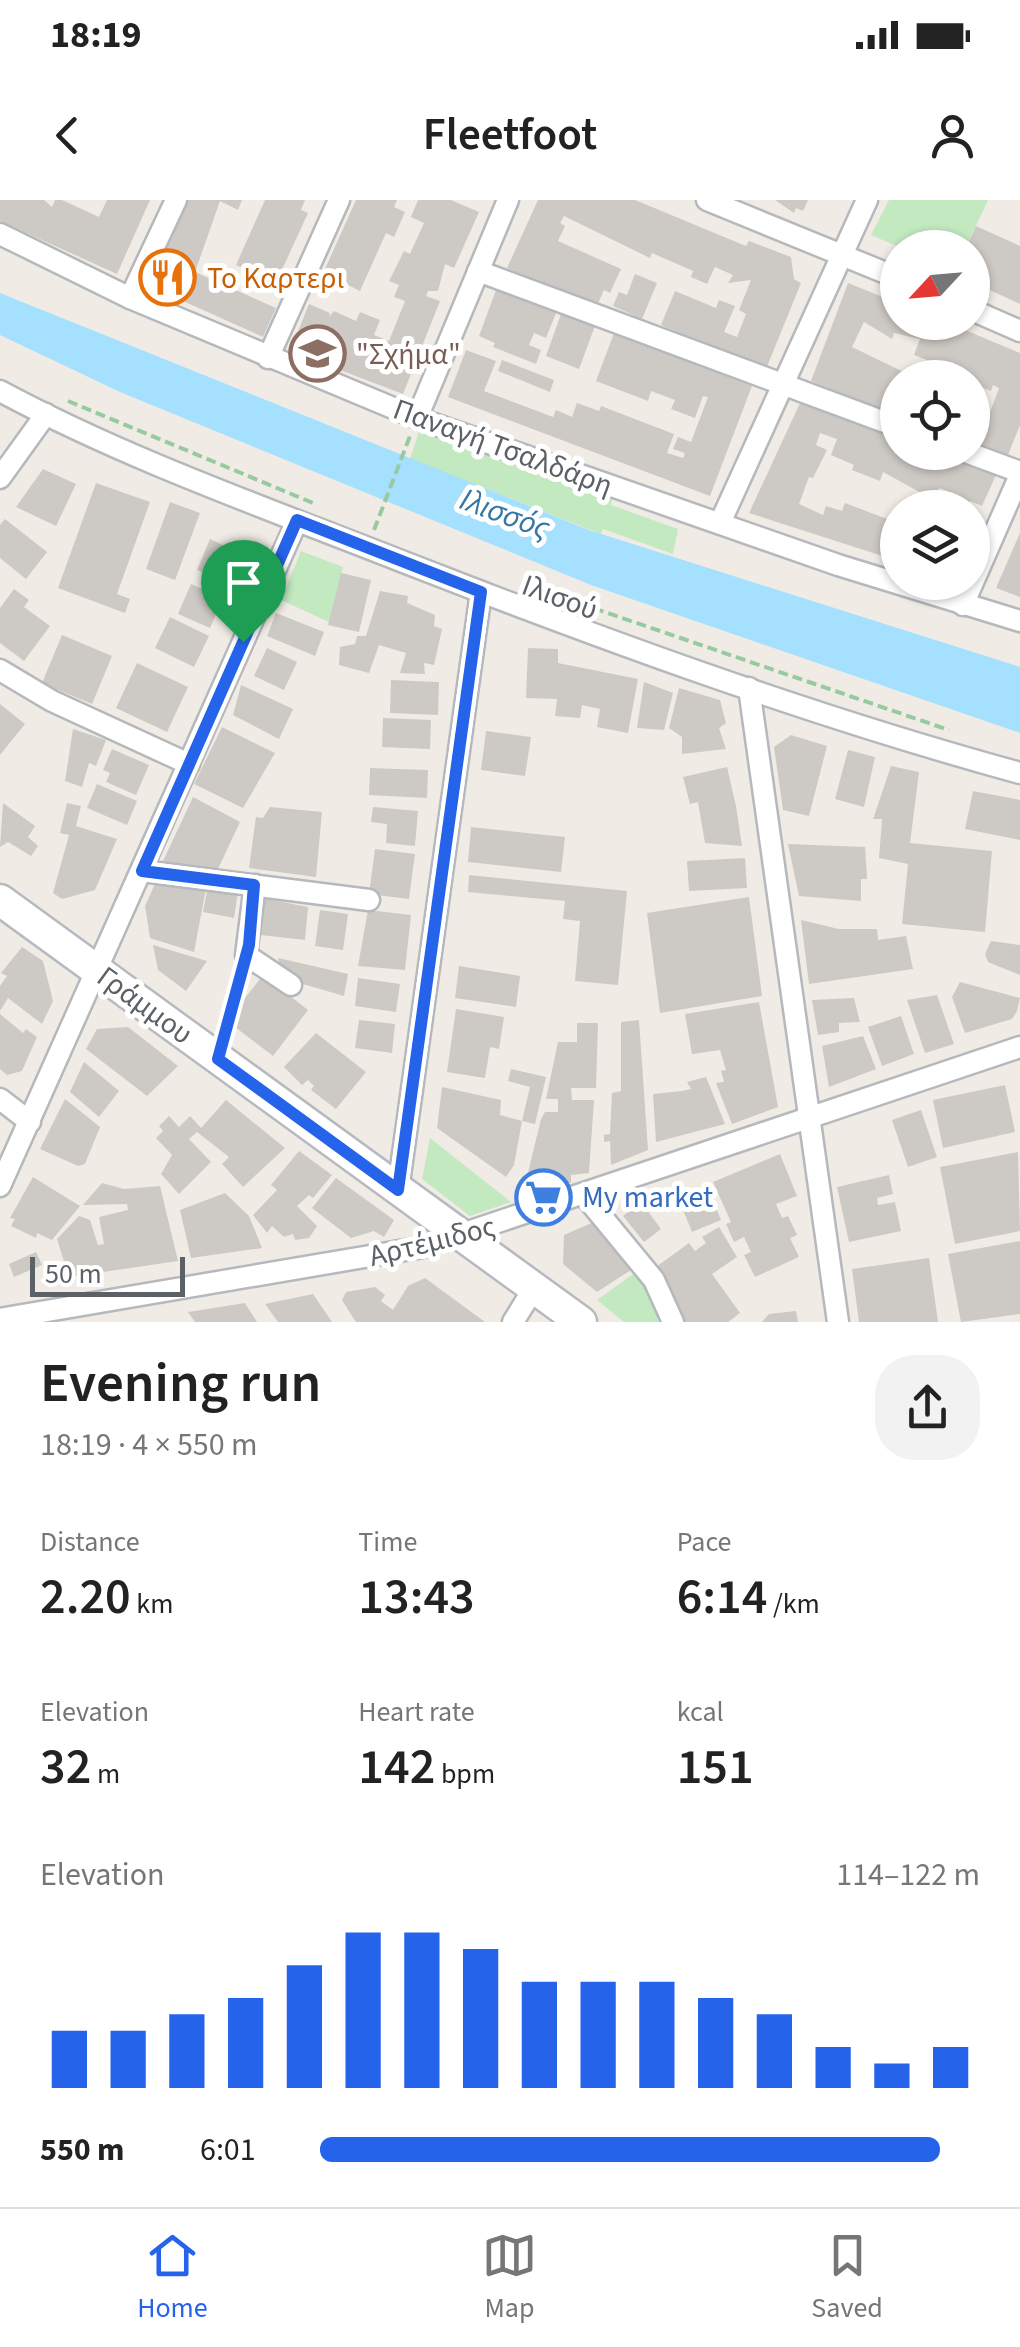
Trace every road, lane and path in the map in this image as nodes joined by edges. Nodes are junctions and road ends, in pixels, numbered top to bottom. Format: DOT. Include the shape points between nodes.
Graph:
graph roads {
  1 [pos="176,200"];
  2 [pos="339,200"];
  3 [pos="508,200"];
  4 [pos="707,200"];
  5 [pos="867,200"];
  6 [pos="0,234"];
  7 [pos="842,255"];
  8 [pos="880,271"];
  9 [pos="478,272"];
  10 [pos="130,298"];
  11 [pos="990,318"];
  12 [pos="1020,330"];
  13 [pos="268,358"];
  14 [pos="784,386"];
  15 [pos="0,391"];
  16 [pos="64,399"];
  17 [pos="46,414"];
  18 [pos="417,418"];
  19 [pos="880,421"];
  20 [pos="405,449"];
  21 [pos="990,462"];
  22 [pos="1020,474"];
  23 [pos="0,478"];
  24 [pos="320,506"];
  25 [pos="381,512"];
  26 [pos="297,520"];
  27 [pos="720,523"];
  28 [pos="522,584"];
  29 [pos="481,592"];
  30 [pos="964,605"];
  31 [pos="1020,621"];
  32 [pos="0,670"];
  33 [pos="749,688"];
  34 [pos="964,735"];
  35 [pos="189,764"];
  36 [pos="1020,773"];
  37 [pos="142,871"];
  38 [pos="254,885"];
  39 [pos="0,900"];
  40 [pos="370,900"];
  41 [pos="246,955"];
  42 [pos="98,971"];
  43 [pos="291,984"];
  44 [pos="1020,1046"];
  45 [pos="218,1059"];
  46 [pos="0,1100"];
  47 [pos="809,1115"];
  48 [pos="30,1122"];
  49 [pos="0,1186"];
  50 [pos="398,1190"];
  51 [pos="584,1195"];
  52 [pos="461,1236"];
  53 [pos="534,1288"];
  54 [pos="0,1319"];
  55 [pos="514,1322"];
  56 [pos="581,1322"];
  57 [pos="673,1322"];
  58 [pos="838,1322"];
  1 -- 10 [label="street"];
  2 -- 13 [label="street"];
  3 -- 9 [label="street"];
  4 -- 7 [label="street"];
  5 -- 7 [label="street"];
  6 -- 10 [label="street, Παναγή Τσαλδάρη"];
  7 -- 8 [label="street"];
  7 -- 14 [label="street"];
  9 -- 14 [label="street"];
  9 -- 18 [label="street"];
  10 -- 13 [label="street, Παναγή Τσαλδάρη"];
  11 -- 12 [label="street"];
  13 -- 18 [label="street, Παναγή Τσαλδάρη"];
  14 -- 19 [label="street"];
  14 -- 27 [label="street"];
  15 -- 17 [label="street, Ιλισού"];
  16 -- 24 [label="path"];
  17 -- 23 [label="street"];
  17 -- 26 [label="street, Ιλισού"];
  18 -- 27 [label="street, Παναγή Τσαλδάρη"];
  20 -- 25 [label="path"];
  21 -- 22 [label="street"];
  22 -- 30 [label="street"];
  26 -- 29 [label="street, Ιλισού"];
  26 -- 35 [label="street"];
  27 -- 30 [label="street, Παναγή Τσαλδάρη"];
  28 -- 34 [label="path, Ιλισού"];
  29 -- 33 [label="street, Ιλισού"];
  29 -- 50 [label="street"];
  30 -- 31 [label="street, Παναγή Τσαλδάρη"];
  32 -- 35 [label="street"];
  33 -- 36 [label="street, Ιλισού"];
  33 -- 47 [label="street"];
  35 -- 37 [label="street"];
  37 -- 38 [label="street"];
  37 -- 42 [label="street"];
  38 -- 40 [label="street"];
  38 -- 41 [label="street"];
  39 -- 42 [label="street, Γράμμου"];
  41 -- 43 [label="street"];
  41 -- 45 [label="path"];
  42 -- 45 [label="street, Γράμμου"];
  42 -- 48 [label="street"];
  44 -- 47 [label="street, Αρτέμιδος"];
  45 -- 50 [label="street, Γράμμου"];
  46 -- 48 [label="street"];
  47 -- 51 [label="street, Αρτέμιδος"];
  47 -- 58 [label="street"];
  48 -- 49 [label="street"];
  50 -- 52 [label="street, Γράμμου"];
  51 -- 52 [label="street, Αρτέμιδος"];
  51 -- 57 [label="street" via="654,1280"];
  52 -- 53 [label="street, Γράμμου"];
  52 -- 54 [label="street, Αρτέμιδος" via="390,1255"];
  53 -- 55 [label="street"];
  53 -- 56 [label="street, Γράμμου"];
}
